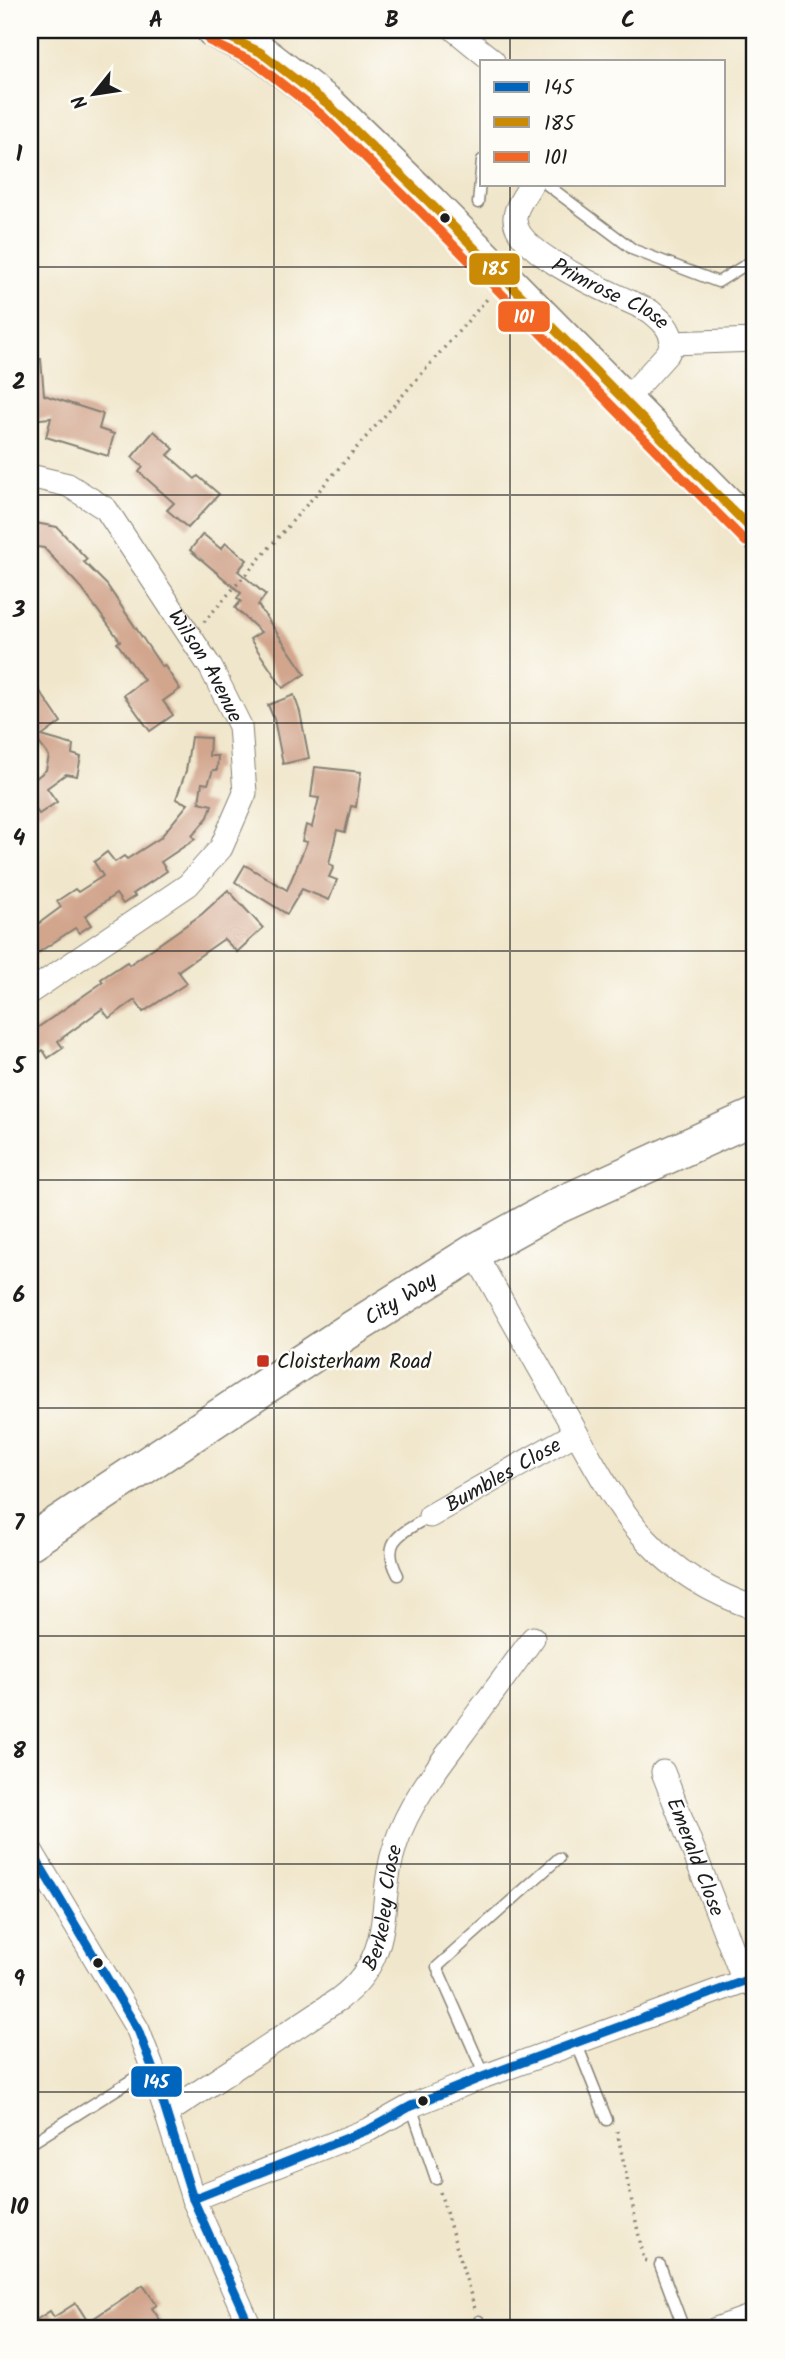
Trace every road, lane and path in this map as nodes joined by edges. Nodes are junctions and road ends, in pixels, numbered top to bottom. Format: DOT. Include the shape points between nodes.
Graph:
graph roads {
  1 [pos="214,30"];
  2 [pos="455,30"];
  3 [pos="493,60"];
  4 [pos="480,182"];
  5 [pos="530,186"];
  6 [pos="549,186"];
  7 [pos="478,204"];
  8 [pos="755,259"];
  9 [pos="504,279"];
  10 [pos="755,340"];
  11 [pos="672,343"];
  12 [pos="624,402"];
  13 [pos="30,476"];
  14 [pos="755,533"];
  15 [pos="190,638"];
  16 [pos="30,992"];
  17 [pos="755,1116"];
  18 [pos="474,1252"];
  19 [pos="576,1433"];
  20 [pos="430,1516"];
  21 [pos="30,1542"];
  22 [pos="398,1575"];
  23 [pos="755,1608"];
  24 [pos="533,1638"];
  25 [pos="663,1772"];
  26 [pos="30,1849"];
  27 [pos="559,1857"];
  28 [pos="750,1983"];
  29 [pos="576,2042"];
  30 [pos="152,2067"];
  31 [pos="485,2076"];
  32 [pos="411,2106"];
  33 [pos="167,2113"];
  34 [pos="607,2120"];
  35 [pos="30,2144"];
  36 [pos="436,2179"];
  37 [pos="193,2199"];
  38 [pos="660,2265"];
  39 [pos="755,2315"];
  40 [pos="480,2325"];
  41 [pos="251,2329"];
  42 [pos="684,2329"];
  43 [pos="716,2329"];
  1 -- 9 [label="main road" via="260,51 329,105"];
  2 -- 3 [label="street"];
  4 -- 7 [label="lane"];
  5 -- 11 [label="street, Primrose Close" via="515,217 524,241 551,262 650,311 663,321"];
  6 -- 8 [label="lane" via="634,250 718,282"];
  9 -- 12 [label="main road"];
  9 -- 15 [label="path"];
  10 -- 11 [label="street, Primrose Close"];
  11 -- 12 [label="street, Primrose Close"];
  12 -- 14 [label="main road"];
  13 -- 15 [label="street, Wilson Avenue" via="68,485 106,509"];
  15 -- 16 [label="street, Wilson Avenue" via="240,726 245,793 220,848 188,886"];
  17 -- 18 [label="main road, City Way" via="557,1206"];
  18 -- 19 [label="street"];
  18 -- 21 [label="main road, City Way"];
  19 -- 20 [label="street, Bumbles Close"];
  19 -- 23 [label="street" via="627,1520 648,1543 673,1566 726,1598"];
  20 -- 22 [label="lane" via="391,1544 391,1562"];
  24 -- 33 [label="street, Berkeley Close" via="417,1798 396,1841 387,1876 380,1945 363,1975 339,1999"];
  25 -- 28 [label="street, Emerald Close"];
  26 -- 30 [label="street" via="129,2014"];
  27 -- 31 [label="lane" via="437,1966"];
  28 -- 29 [label="street"];
  29 -- 31 [label="street"];
  29 -- 34 [label="lane"];
  30 -- 33 [label="street"];
  30 -- 35 [label="lane"];
  31 -- 32 [label="street"];
  32 -- 36 [label="lane"];
  32 -- 37 [label="street" via="370,2129"];
  33 -- 37 [label="street"];
  34 -- 38 [label="path" via="617,2131 644,2260"];
  36 -- 40 [label="path"];
  37 -- 41 [label="street"];
  38 -- 42 [label="lane"];
  39 -- 43 [label="street"];
}
